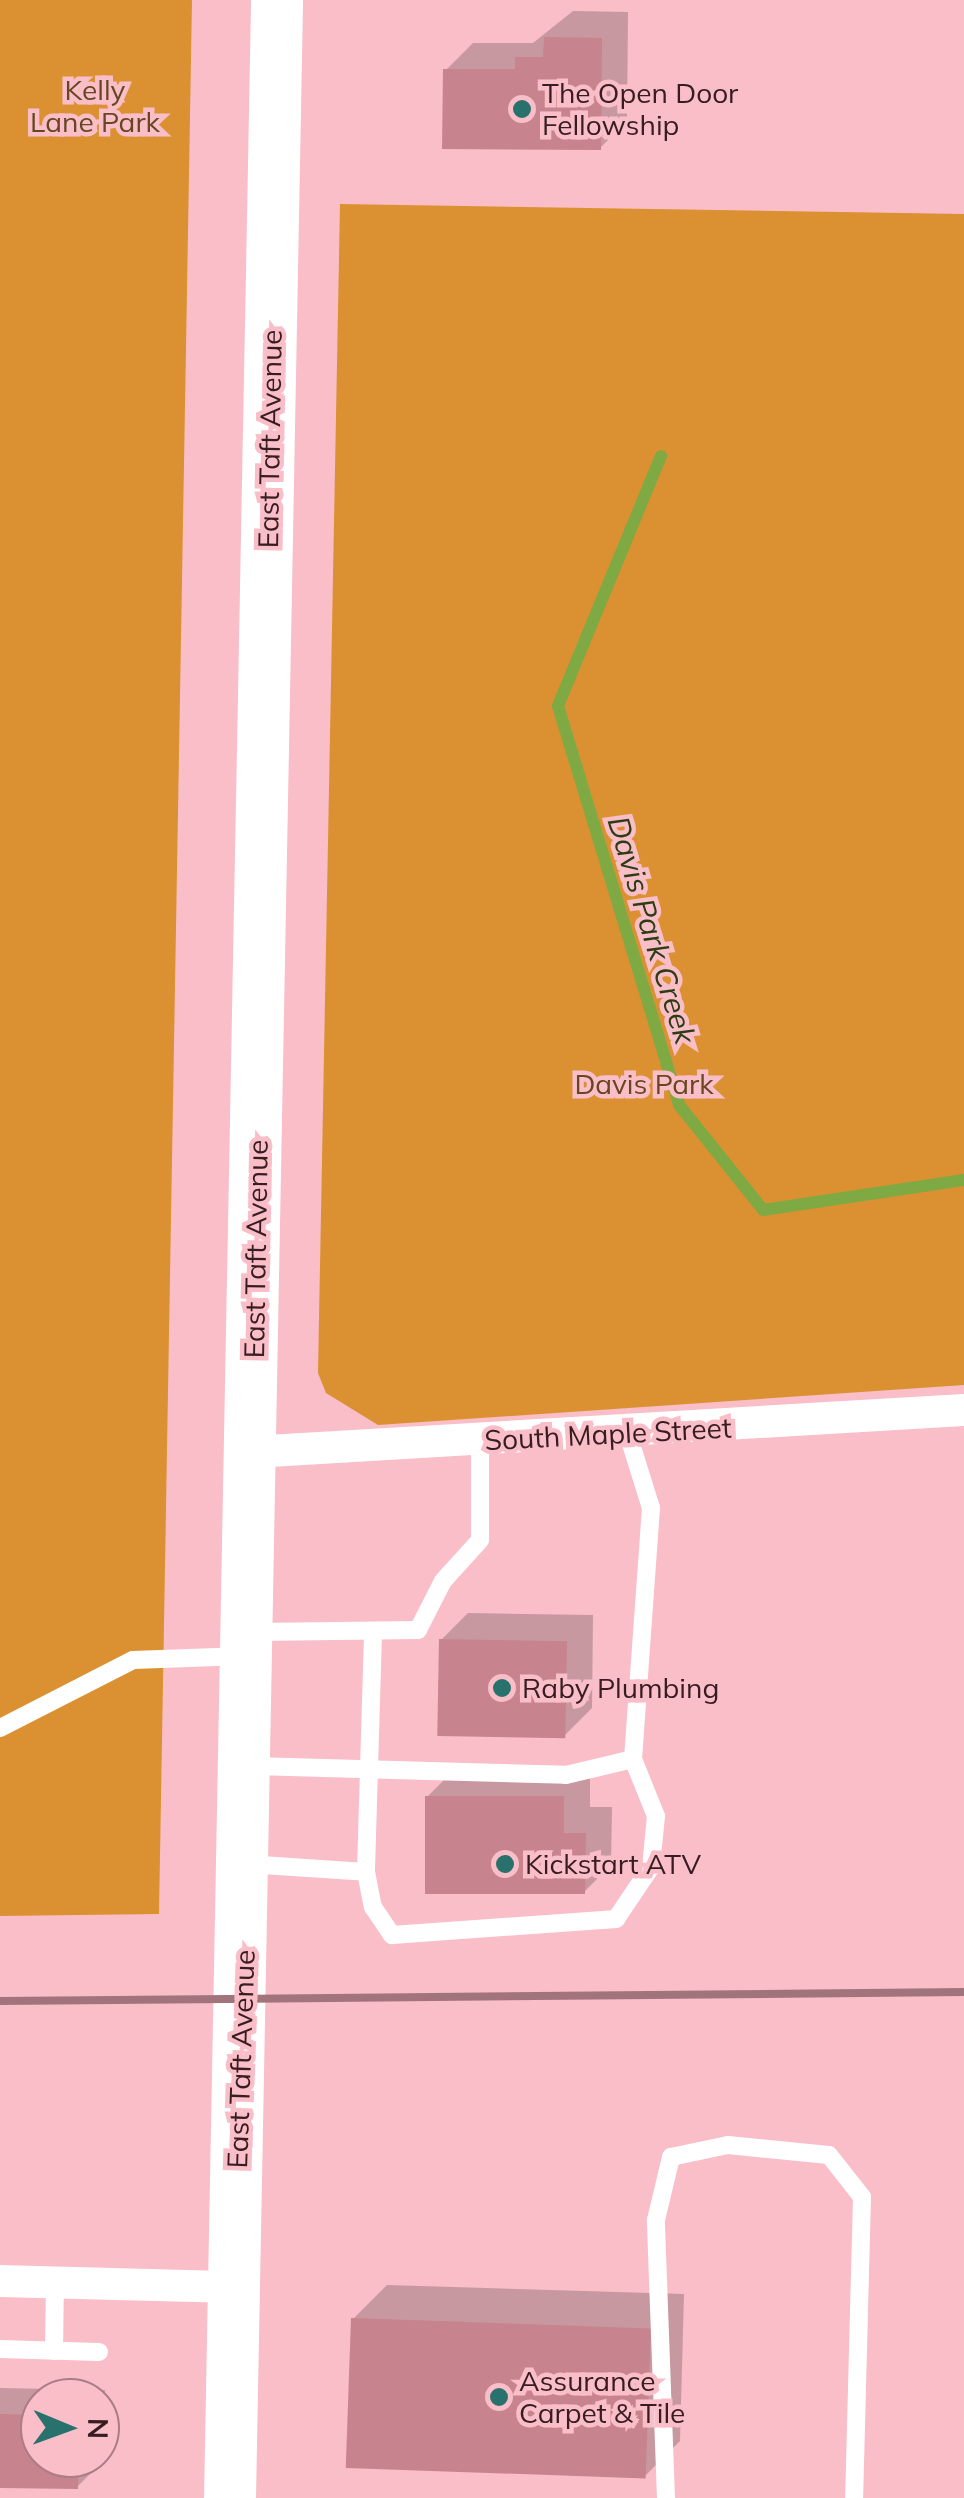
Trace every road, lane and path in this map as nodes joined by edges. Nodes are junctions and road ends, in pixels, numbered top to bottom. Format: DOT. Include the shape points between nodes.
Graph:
graph roads {
  1 [pos="278,0"];
  2 [pos="964,1410"];
  3 [pos="628,1434"];
  4 [pos="480,1442"];
  5 [pos="252,1452"];
  6 [pos="373,1634"];
  7 [pos="249,1644"];
  8 [pos="0,1728"];
  9 [pos="633,1759"];
  10 [pos="247,1766"];
  11 [pos="371,1769"];
  12 [pos="246,1864"];
  13 [pos="366,1872"];
  14 [pos="0,2281"];
  15 [pos="55,2282"];
  16 [pos="234,2286"];
  17 [pos="0,2350"];
  18 [pos="54,2351"];
  19 [pos="99,2352"];
  20 [pos="230,2498"];
  21 [pos="666,2498"];
  22 [pos="854,2498"];
  1 -- 5 [label="main road, East Taft Avenue"];
  2 -- 3 [label="street, South Maple Street"];
  3 -- 4 [label="street, South Maple Street"];
  3 -- 9 [label="lane" via="652,1508"];
  4 -- 5 [label="street, South Maple Street"];
  4 -- 6 [label="lane" via="480,1540 443,1581 418,1630"];
  5 -- 7 [label="main road, East Taft Avenue"];
  6 -- 7 [label="lane"];
  6 -- 11 [label="lane"];
  7 -- 8 [label="lane" via="133,1660"];
  7 -- 10 [label="main road, East Taft Avenue"];
  9 -- 11 [label="lane" via="566,1774"];
  9 -- 13 [label="lane" via="656,1816 651,1868 616,1919 392,1935 373,1907"];
  10 -- 11 [label="lane"];
  10 -- 12 [label="main road, East Taft Avenue"];
  11 -- 13 [label="lane"];
  12 -- 13 [label="lane"];
  12 -- 16 [label="main road, East Taft Avenue"];
  14 -- 15 [label="street"];
  15 -- 16 [label="street"];
  15 -- 18 [label="lane"];
  16 -- 20 [label="main road, East Taft Avenue"];
  17 -- 18 [label="lane"];
  18 -- 19 [label="lane"];
  21 -- 22 [label="lane" via="656,2220 671,2158 728,2145 829,2155 862,2197"];
}
